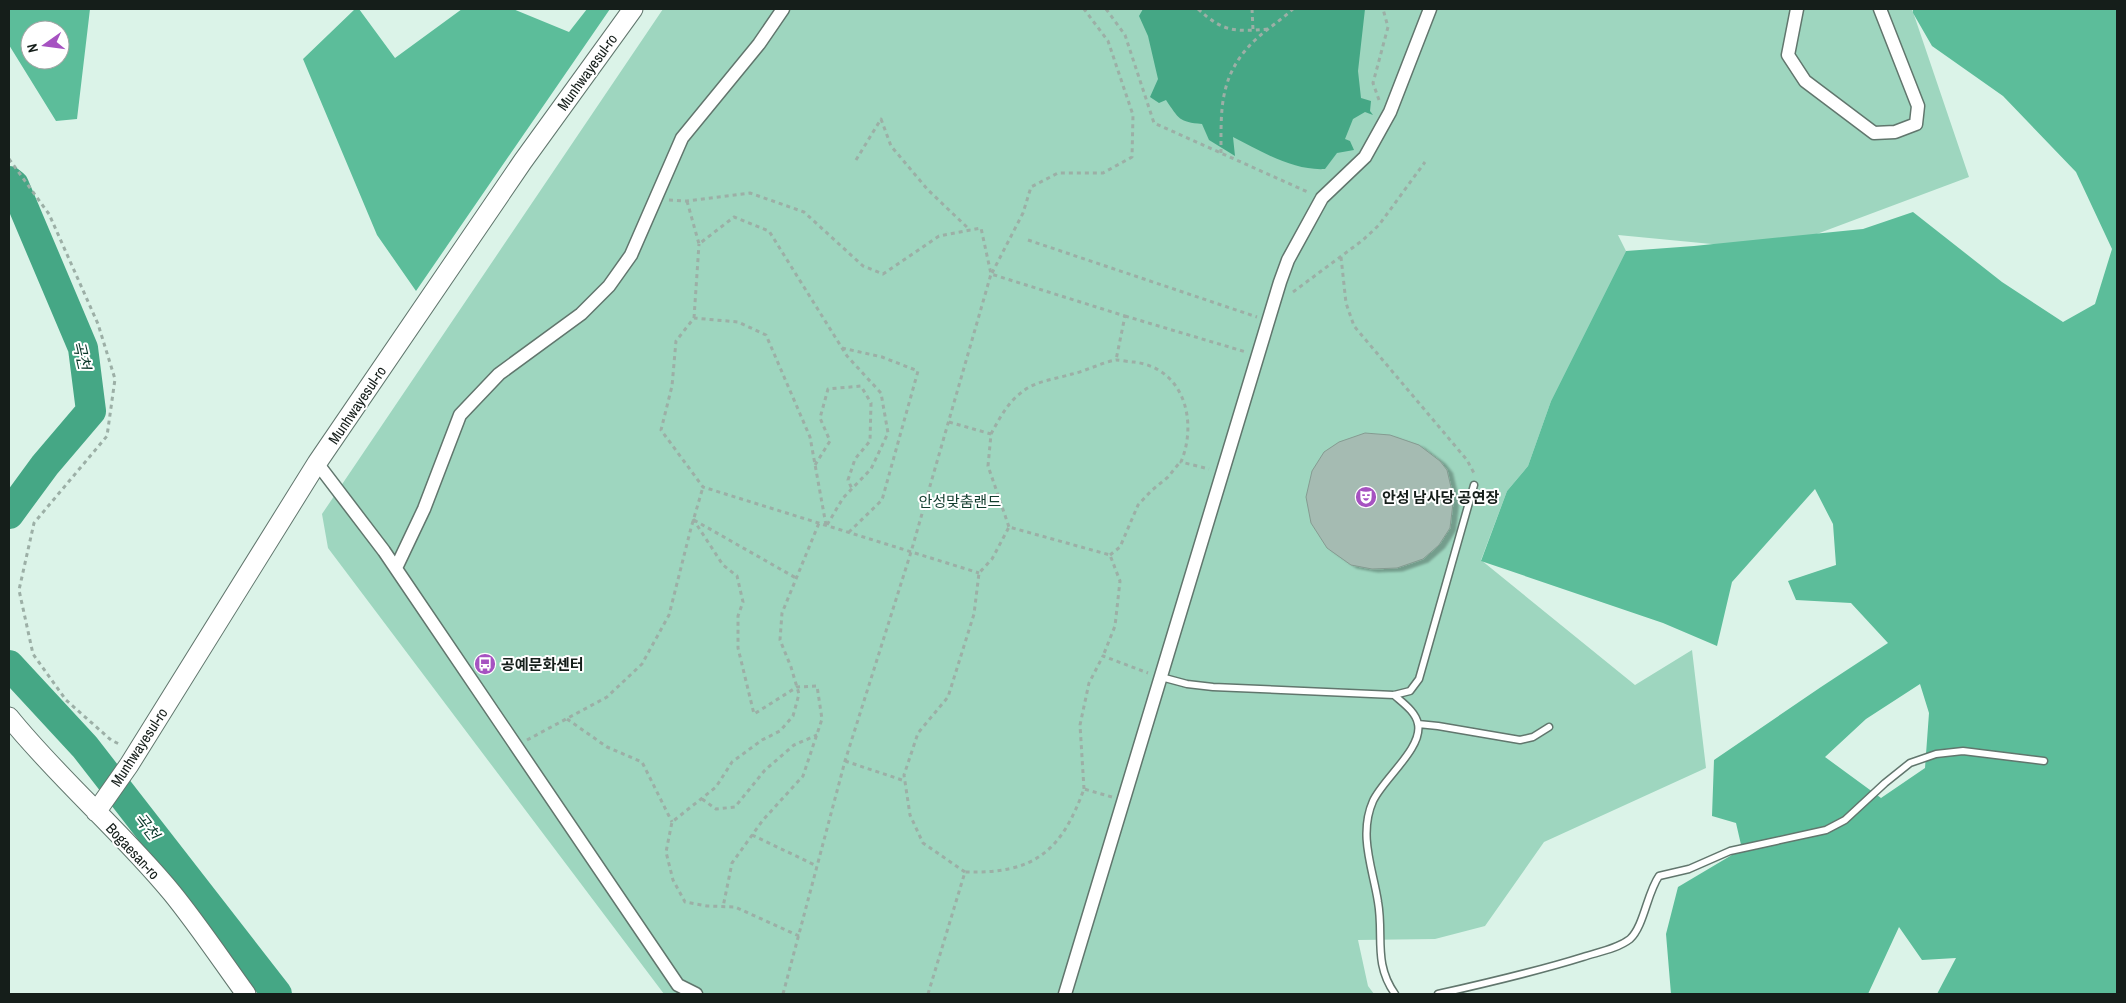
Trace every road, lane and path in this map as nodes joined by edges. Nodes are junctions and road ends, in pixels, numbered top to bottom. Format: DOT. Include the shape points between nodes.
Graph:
graph roads {
  1 [pos="632,9"];
  2 [pos="783,9"];
  3 [pos="1084,9"];
  4 [pos="1106,9"];
  5 [pos="1198,9"];
  6 [pos="1252,9"];
  7 [pos="1293,9"];
  8 [pos="1383,9"];
  9 [pos="1430,9"];
  10 [pos="1797,9"];
  11 [pos="1880,9"];
  12 [pos="1268,29"];
  13 [pos="1253,30"];
  14 [pos="1388,117"];
  15 [pos="1220,153"];
  16 [pos="9,160"];
  17 [pos="856,160"];
  18 [pos="1425,162"];
  19 [pos="1322,198"];
  20 [pos="657,199"];
  21 [pos="687,201"];
  22 [pos="971,230"];
  23 [pos="1028,240"];
  24 [pos="699,244"];
  25 [pos="1341,257"];
  26 [pos="991,274"];
  27 [pos="1289,295"];
  28 [pos="1124,316"];
  29 [pos="694,318"];
  30 [pos="1268,320"];
  31 [pos="842,348"];
  32 [pos="1257,356"];
  33 [pos="1116,360"];
  34 [pos="949,422"];
  35 [pos="991,434"];
  36 [pos="1180,462"];
  37 [pos="317,463"];
  38 [pos="815,465"];
  39 [pos="1222,472"];
  40 [pos="1474,485"];
  41 [pos="703,487"];
  42 [pos="852,489"];
  43 [pos="693,520"];
  44 [pos="819,523"];
  45 [pos="826,525"];
  46 [pos="1009,528"];
  47 [pos="849,532"];
  48 [pos="911,552"];
  49 [pos="1110,555"];
  50 [pos="396,568"];
  51 [pos="979,573"];
  52 [pos="796,578"];
  53 [pos="1103,656"];
  54 [pos="1161,677"];
  55 [pos="797,687"];
  56 [pos="1394,695"];
  57 [pos="9,717"];
  58 [pos="567,718"];
  59 [pos="1418,724"];
  60 [pos="1549,727"];
  61 [pos="817,735"];
  62 [pos="516,746"];
  63 [pos="133,759"];
  64 [pos="845,761"];
  65 [pos="2044,761"];
  66 [pos="904,781"];
  67 [pos="1084,789"];
  68 [pos="702,799"];
  69 [pos="1123,801"];
  70 [pos="96,812"];
  71 [pos="672,822"];
  72 [pos="752,836"];
  73 [pos="817,866"];
  74 [pos="965,872"];
  75 [pos="723,907"];
  76 [pos="799,936"];
  77 [pos="246,994"];
  78 [pos="696,994"];
  79 [pos="783,994"];
  80 [pos="928,994"];
  81 [pos="1065,994"];
  82 [pos="1395,994"];
  83 [pos="1438,994"];
  1 -- 37 [label="street, Munhwayesul-ro" via="523,161"];
  2 -- 20 [label="street" via="759,44 682,138"];
  3 -- 26 [label="path" via="1108,41 1132,115 1132,157 1103,173 1058,173 1031,187 1023,213"];
  4 -- 15 [label="path" via="1125,34 1154,123"];
  5 -- 13 [label="path" via="1214,24 1240,32"];
  6 -- 13 [label="path"];
  7 -- 12 [label="path"];
  8 -- 14 [label="path" via="1388,27 1373,83"];
  9 -- 14 [label="street"];
  10 -- 11 [label="street" via="1788,55 1805,82 1874,133 1896,132 1916,124 1918,106"];
  12 -- 13 [label="path"];
  12 -- 15 [label="path" via="1238,59 1228,81 1221,104"];
  14 -- 19 [label="street" via="1365,157"];
  15 -- 19 [label="path"];
  16 -- 63 [label="path" via="49,214 98,324 114,379 107,436 34,523 18,590 33,654 66,700"];
  17 -- 22 [label="path" via="881,120 891,146 928,190"];
  18 -- 25 [label="path" via="1379,225"];
  19 -- 30 [label="street" via="1288,260"];
  20 -- 21 [label="path"];
  20 -- 50 [label="street" via="631,255 609,286 581,314 499,374 460,415 424,509"];
  21 -- 22 [label="path" via="750,193 804,212 863,266 883,274 939,236"];
  21 -- 24 [label="path"];
  22 -- 26 [label="path" via="981,228"];
  23 -- 30 [label="path"];
  24 -- 29 [label="path"];
  24 -- 31 [label="path" via="734,217 769,231"];
  25 -- 27 [label="path"];
  25 -- 40 [label="path" via="1346,303 1354,326 1467,460 1475,473"];
  26 -- 28 [label="path"];
  26 -- 34 [label="path"];
  28 -- 32 [label="path"];
  28 -- 33 [label="path"];
  29 -- 38 [label="path" via="738,322 766,335 810,437"];
  29 -- 41 [label="path" via="676,341 672,386 661,430"];
  30 -- 32 [label="street"];
  31 -- 42 [label="path" via="882,393 888,433 871,469"];
  31 -- 47 [label="path" via="882,357 918,371 882,500"];
  32 -- 39 [label="street"];
  33 -- 35 [label="path" via="1023,391 1004,410"];
  33 -- 36 [label="path" via="1146,364 1167,375 1181,394 1189,422"];
  34 -- 35 [label="path"];
  34 -- 48 [label="path"];
  35 -- 46 [label="path" via="988,466"];
  36 -- 39 [label="path"];
  36 -- 49 [label="path" via="1138,505 1120,547"];
  37 -- 50 [label="street"];
  37 -- 63 [label="street, Munhwayesul-ro"];
  38 -- 42 [label="path" via="830,441 820,418 828,389 861,386 871,402 870,442 855,459 848,480"];
  38 -- 45 [label="path"];
  39 -- 54 [label="street"];
  40 -- 56 [label="lane" via="1419,679 1410,691"];
  41 -- 43 [label="path"];
  41 -- 44 [label="path"];
  42 -- 45 [label="path"];
  43 -- 52 [label="path"];
  43 -- 55 [label="path" via="723,565 737,576 743,602 738,616 738,648 754,714"];
  43 -- 58 [label="path" via="669,615 642,664 607,697"];
  44 -- 45 [label="path"];
  44 -- 52 [label="path"];
  45 -- 47 [label="path"];
  46 -- 49 [label="path"];
  46 -- 51 [label="path" via="992,560"];
  47 -- 48 [label="path"];
  48 -- 51 [label="path"];
  48 -- 64 [label="path"];
  49 -- 53 [label="path" via="1120,581 1115,626"];
  50 -- 62 [label="street"];
  51 -- 66 [label="path" via="974,614 948,697 918,733"];
  52 -- 55 [label="path" via="782,613 780,640"];
  53 -- 54 [label="path"];
  53 -- 67 [label="path" via="1089,683 1080,725"];
  54 -- 56 [label="lane" via="1213,687"];
  54 -- 69 [label="street"];
  55 -- 61 [label="path" via="817,686 822,719"];
  55 -- 68 [label="path" via="799,694 793,716 780,731 732,762 716,787"];
  56 -- 59 [label="lane" via="1410,709"];
  57 -- 70 [label="street, Bogaesan-ro"];
  58 -- 62 [label="path"];
  58 -- 71 [label="path" via="607,747 642,762"];
  59 -- 60 [label="lane" via="1520,740 1534,737"];
  59 -- 82 [label="lane" via="1416,742 1372,802 1366,831 1368,860 1379,904 1379,950 1388,983"];
  61 -- 68 [label="path" via="794,745 765,770 736,808 716,809"];
  61 -- 72 [label="path" via="803,776"];
  62 -- 78 [label="street" via="678,985"];
  63 -- 70 [label="street, Munhwayesul-ro"];
  64 -- 66 [label="path"];
  64 -- 73 [label="path"];
  65 -- 83 [label="lane" via="1963,751 1936,754 1910,763 1845,820 1826,830 1730,851 1689,869 1659,876 1652,886 1638,926 1630,938 1615,947 1538,971"];
  66 -- 74 [label="path" via="910,814 923,843"];
  67 -- 69 [label="path"];
  67 -- 74 [label="path" via="1075,814 1059,840 1040,858 1015,868 985,873"];
  68 -- 71 [label="path"];
  69 -- 81 [label="street"];
  70 -- 77 [label="street, Bogaesan-ro" via="172,893"];
  71 -- 75 [label="path" via="666,852 673,880 685,902"];
  72 -- 73 [label="path"];
  72 -- 75 [label="path" via="732,863"];
  73 -- 76 [label="path"];
  74 -- 80 [label="path"];
  75 -- 76 [label="path" via="735,907"];
  76 -- 79 [label="path"];
}
